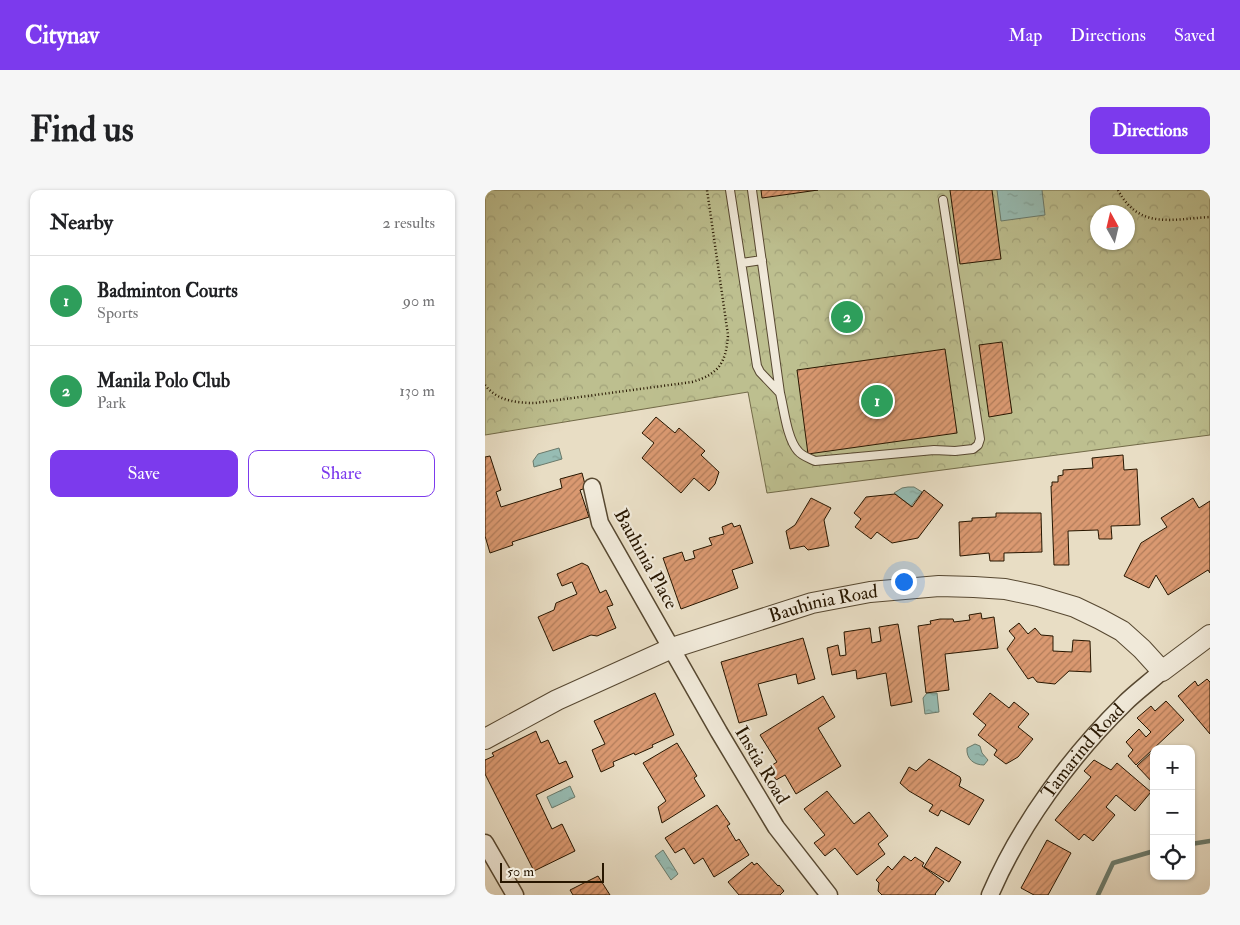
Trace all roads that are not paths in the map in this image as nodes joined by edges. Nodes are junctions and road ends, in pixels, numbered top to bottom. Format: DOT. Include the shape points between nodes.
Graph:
graph roads {
  1 [pos="730,190"];
  2 [pos="752,190"];
  3 [pos="943,200"];
  4 [pos="762,260"];
  5 [pos="741,263"];
  6 [pos="780,393"];
  7 [pos="591,487"];
  8 [pos="1210,635"];
  9 [pos="672,648"];
  10 [pos="1162,671"];
  11 [pos="485,739"];
  12 [pos="485,842"];
  13 [pos="515,895"];
  14 [pos="829,895"];
  15 [pos="990,895"];
  1 -- 5 [label="lane"];
  2 -- 4 [label="lane"];
  3 -- 6 [label="lane" via="980,439 978,445 973,449 955,451 815,461 797,451"];
  4 -- 5 [label="lane"];
  4 -- 6 [label="lane"];
  5 -- 6 [label="lane" via="757,366"];
  7 -- 9 [label="street, Bauhinia Place" via="600,523"];
  8 -- 10 [label="street, Tamarind Road"];
  9 -- 10 [label="street, Bauhinia Road" via="812,603 871,592 939,586 974,587 1005,589 1075,607 1122,631"];
  9 -- 11 [label="street, Bauhinia Road" via="557,700"];
  9 -- 14 [label="street, Instia Road" via="776,827"];
  10 -- 15 [label="street, Tamarind Road" via="1125,703 1056,781 1000,871"];
  12 -- 13 [label="street"];
}
